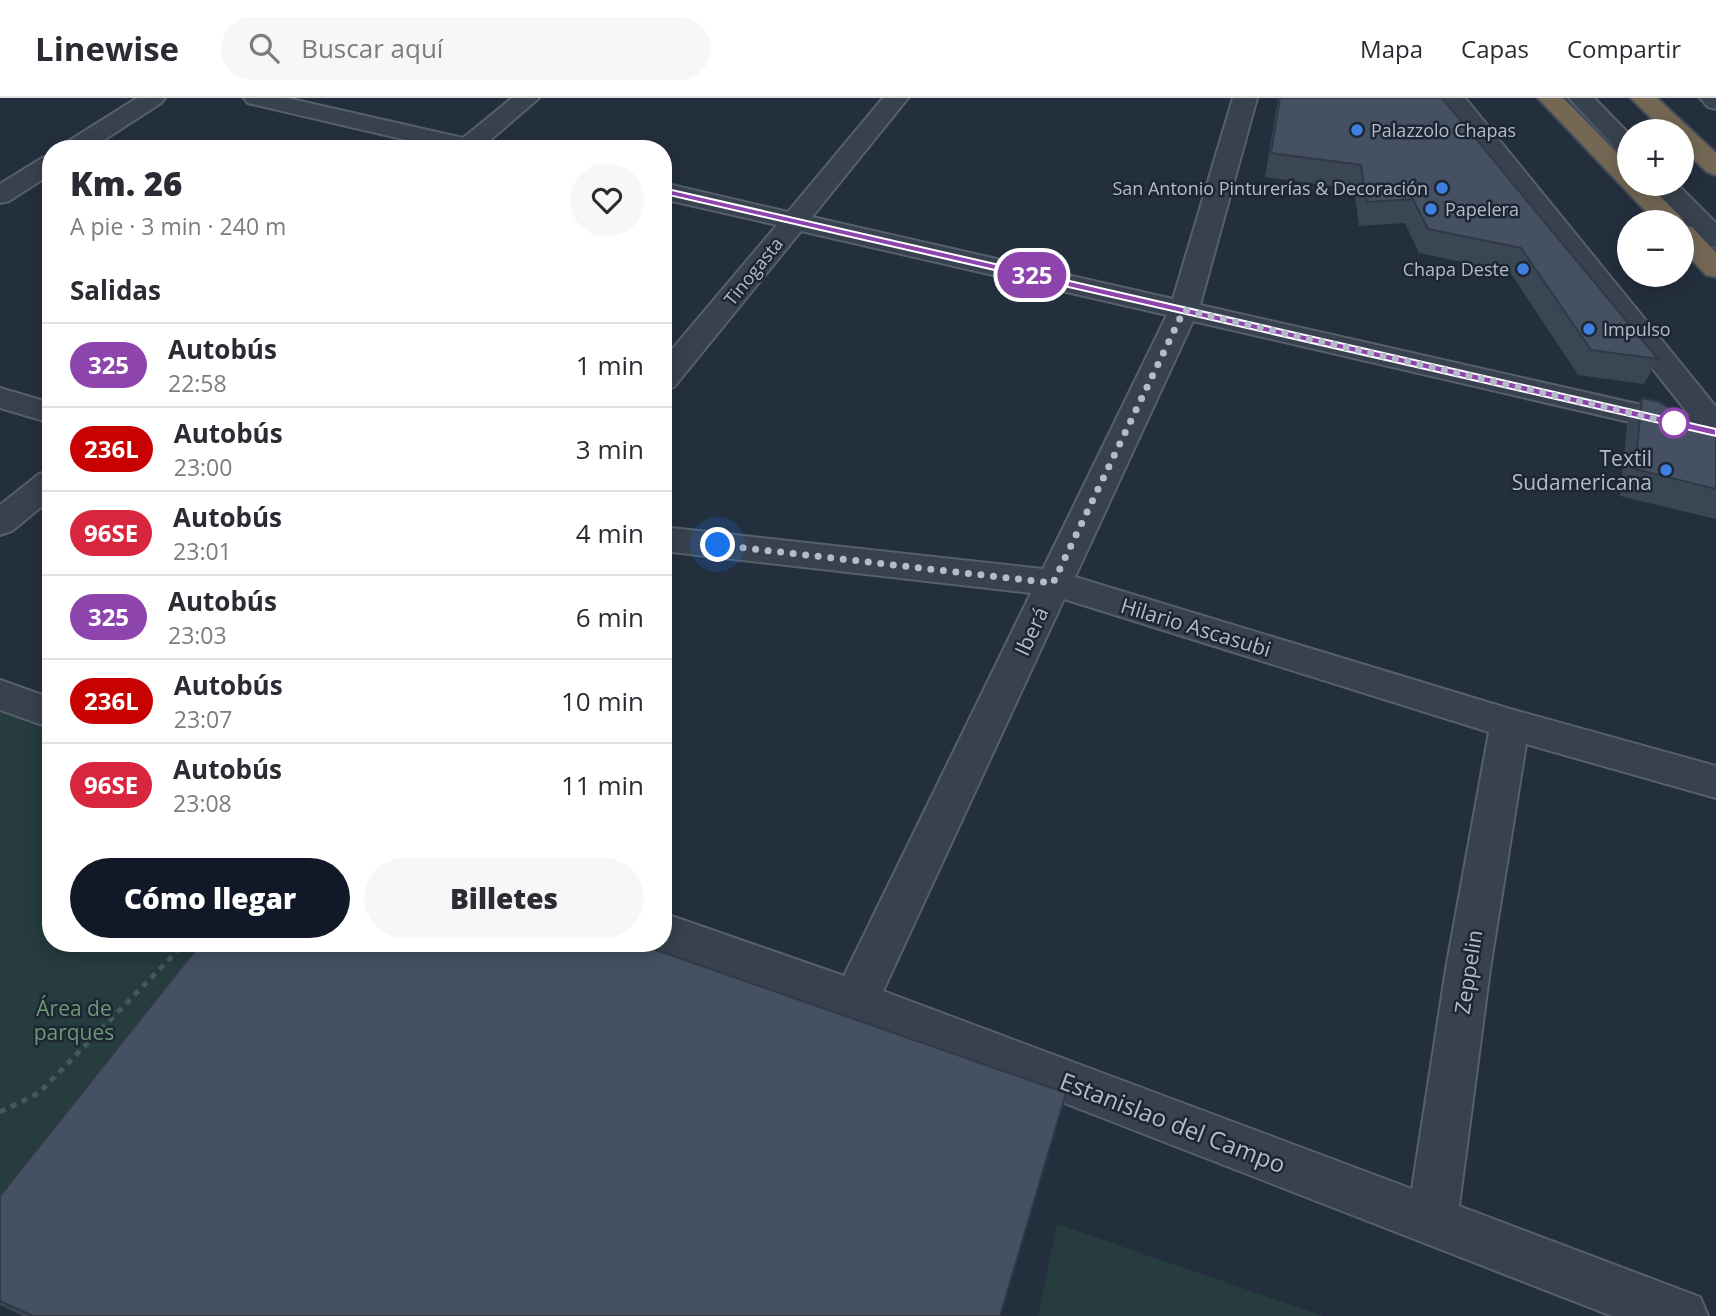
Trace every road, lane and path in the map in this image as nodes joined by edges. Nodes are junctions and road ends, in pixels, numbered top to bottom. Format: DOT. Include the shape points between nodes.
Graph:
graph roads {
  1 [pos="153,98"];
  2 [pos="256,98"];
  3 [pos="527,98"];
  4 [pos="896,98"];
  5 [pos="1245,98"];
  6 [pos="1452,98"];
  7 [pos="1550,98"];
  8 [pos="1581,98"];
  9 [pos="1604,98"];
  10 [pos="1643,98"];
  11 [pos="1712,98"];
  12 [pos="1716,102"];
  13 [pos="1624,119"];
  14 [pos="1665,119"];
  15 [pos="1617,136"];
  16 [pos="87,140"];
  17 [pos="436,140"];
  18 [pos="479,140"];
  19 [pos="1694,146"];
  20 [pos="1716,167"];
  21 [pos="1617,168"];
  22 [pos="42,169"];
  23 [pos="1694,191"];
  24 [pos="672,193"];
  25 [pos="0,195"];
  26 [pos="1645,196"];
  27 [pos="1675,196"];
  28 [pos="1659,210"];
  29 [pos="1716,214"];
  30 [pos="795,219"];
  31 [pos="1716,239"];
  32 [pos="1694,246"];
  33 [pos="1716,269"];
  34 [pos="1184,310"];
  35 [pos="672,369"];
  36 [pos="0,398"];
  37 [pos="42,410"];
  38 [pos="1716,430"];
  39 [pos="42,488"];
  40 [pos="0,523"];
  41 [pos="672,540"];
  42 [pos="1053,583"];
  43 [pos="0,695"];
  44 [pos="42,710"];
  45 [pos="1510,724"];
  46 [pos="1716,782"];
  47 [pos="672,935"];
  48 [pos="175,952"];
  49 [pos="855,1001"];
  50 [pos="0,1112"];
  51 [pos="1432,1221"];
  52 [pos="1681,1316"];
  1 -- 16 [label="street"];
  2 -- 17 [label="street"];
  3 -- 18 [label="street"];
  4 -- 30 [label="street, Tinogasta"];
  5 -- 34 [label="street, Iberá"];
  6 -- 38 [label="street"];
  7 -- 21 [label="highway"];
  8 -- 15 [label="street"];
  9 -- 13 [label="street"];
  10 -- 14 [label="highway"];
  11 -- 12 [label="street"];
  19 -- 20 [label="highway"];
  22 -- 25 [label="street"];
  23 -- 29 [label="street"];
  24 -- 30 [label="street"];
  26 -- 28 [label="highway"];
  27 -- 31 [label="street"];
  30 -- 34 [label="street"];
  30 -- 35 [label="street, Tinogasta"];
  32 -- 33 [label="highway"];
  34 -- 38 [label="street"];
  34 -- 42 [label="street, Iberá"];
  36 -- 37 [label="street"];
  39 -- 40 [label="street"];
  41 -- 42 [label="street, Hilario Ascasubi"];
  42 -- 45 [label="street, Hilario Ascasubi"];
  42 -- 49 [label="street, Iberá"];
  43 -- 44 [label="street"];
  45 -- 46 [label="street, Hilario Ascasubi"];
  45 -- 51 [label="street, Zeppelin" via="1468,969"];
  47 -- 49 [label="street, Estanislao del Campo"];
  48 -- 50 [label="path" via="39,1093"];
  49 -- 51 [label="street, Estanislao del Campo"];
  51 -- 52 [label="street, Estanislao del Campo"];
}
